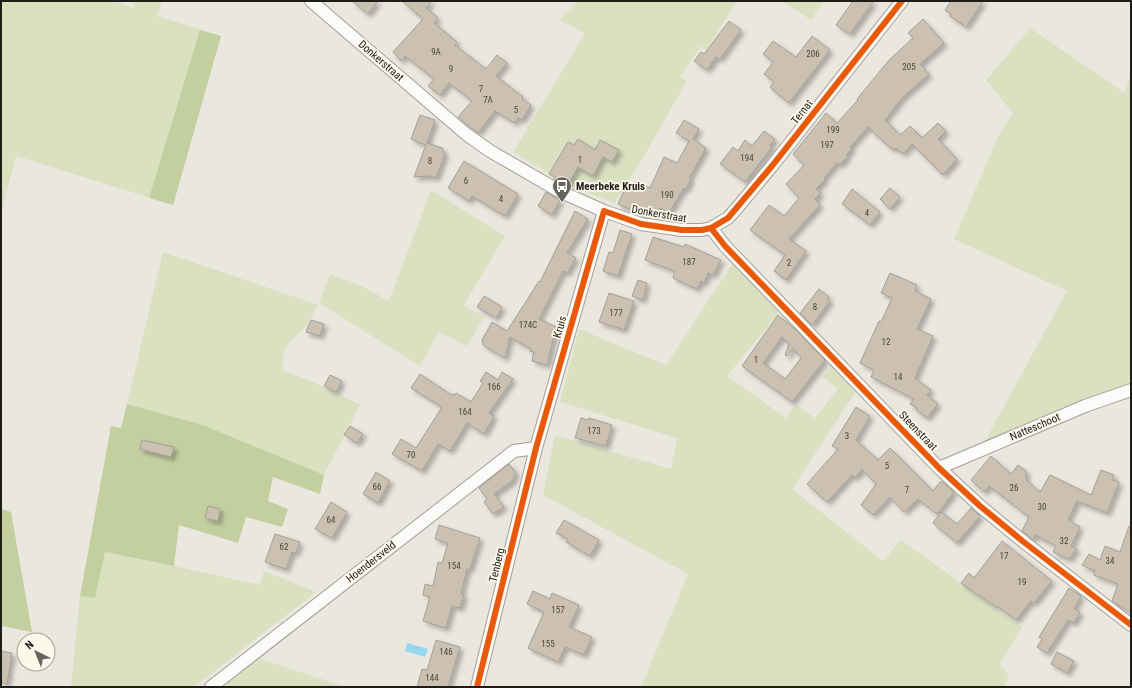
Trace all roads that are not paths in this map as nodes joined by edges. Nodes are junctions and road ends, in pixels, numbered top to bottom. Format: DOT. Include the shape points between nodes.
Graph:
graph roads {
  1 [pos="311,1"];
  2 [pos="902,1"];
  3 [pos="604,211"];
  4 [pos="711,228"];
  5 [pos="1131,390"];
  6 [pos="536,448"];
  7 [pos="939,468"];
  8 [pos="1131,625"];
  9 [pos="211,687"];
  10 [pos="477,687"];
  1 -- 3 [label="street, Donkerstraat" via="466,134 559,191"];
  2 -- 4 [label="street, Ternat" via="737,208 728,218"];
  3 -- 4 [label="street, Donkerstraat" via="641,224 682,230"];
  3 -- 6 [label="street, Kruis"];
  4 -- 7 [label="street, Steenstraat" via="725,246"];
  5 -- 7 [label="street, Natteschoot" via="1085,406"];
  6 -- 9 [label="street, Hoendersveld" via="514,451"];
  6 -- 10 [label="street, Tenberg"];
  7 -- 8 [label="street, Steenstraat" via="1025,543"];
}
